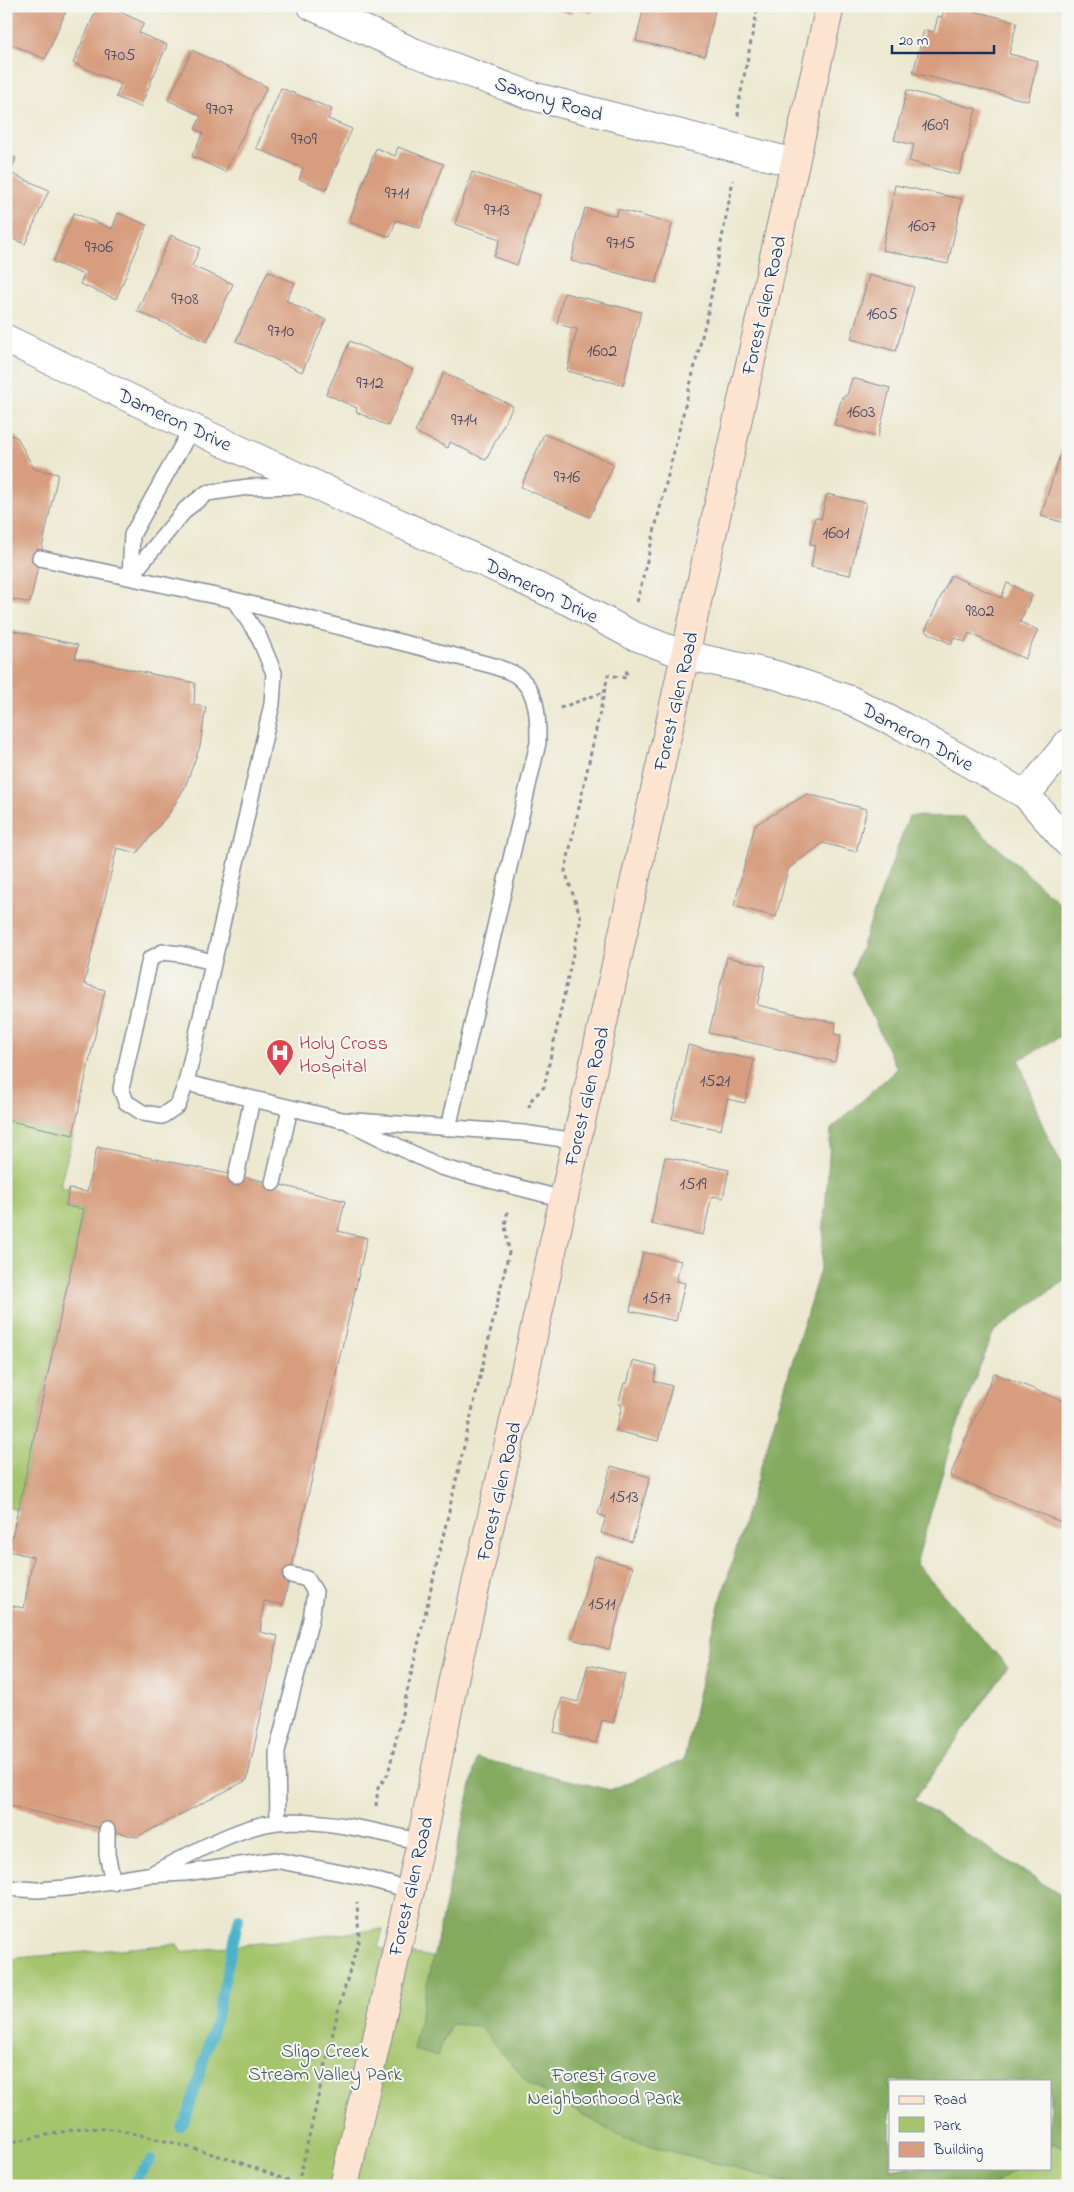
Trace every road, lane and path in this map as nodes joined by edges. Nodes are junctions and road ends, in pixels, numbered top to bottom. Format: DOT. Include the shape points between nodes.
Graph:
graph roads {
  1 [pos="312,6"];
  2 [pos="758,6"];
  3 [pos="830,6"];
  4 [pos="736,150"];
  5 [pos="795,163"];
  6 [pos="6,339"];
  7 [pos="192,428"];
  8 [pos="320,486"];
  9 [pos="40,558"];
  10 [pos="130,576"];
  11 [pos="234,600"];
  12 [pos="632,635"];
  13 [pos="685,654"];
  14 [pos="604,692"];
  15 [pos="538,716"];
  16 [pos="1068,743"];
  17 [pos="1026,796"];
  18 [pos="1068,843"];
  19 [pos="213,962"];
  20 [pos="186,1083"];
  21 [pos="252,1099"];
  22 [pos="530,1101"];
  23 [pos="290,1108"];
  24 [pos="342,1120"];
  25 [pos="448,1128"];
  26 [pos="576,1141"];
  27 [pos="236,1177"];
  28 [pos="274,1184"];
  29 [pos="563,1199"];
  30 [pos="505,1225"];
  31 [pos="6,1522"];
  32 [pos="15,1524"];
  33 [pos="291,1575"];
  34 [pos="378,1788"];
  35 [pos="278,1822"];
  36 [pos="107,1830"];
  37 [pos="421,1842"];
  38 [pos="147,1875"];
  39 [pos="113,1882"];
  40 [pos="6,1888"];
  41 [pos="410,1890"];
  42 [pos="357,1907"];
  43 [pos="6,2143"];
  44 [pos="298,2184"];
  45 [pos="303,2186"];
  46 [pos="344,2186"];
  1 -- 4 [label="street, Saxony Road" via="413,52 532,96"];
  2 -- 4 [label="path" via="739,102"];
  3 -- 5 [label="street, Forest Glen Road"];
  4 -- 5 [label="street, Saxony Road"];
  4 -- 12 [label="path" via="733,190 708,312 639,585"];
  5 -- 13 [label="street, Forest Glen Road"];
  6 -- 7 [label="street, Dameron Drive"];
  7 -- 8 [label="street, Dameron Drive"];
  7 -- 10 [label="lane" via="132,536"];
  8 -- 10 [label="lane" via="248,487 207,493 186,510"];
  8 -- 12 [label="street, Dameron Drive" via="568,601"];
  9 -- 10 [label="lane"];
  10 -- 11 [label="lane"];
  11 -- 15 [label="lane" via="494,666 516,675 532,692"];
  11 -- 19 [label="lane" via="258,635 274,673 269,720"];
  12 -- 13 [label="street, Dameron Drive"];
  12 -- 14 [label="path" via="626,678 608,675"];
  13 -- 17 [label="street, Dameron Drive" via="776,676 850,700"];
  13 -- 26 [label="street, Forest Glen Road"];
  14 -- 15 [label="path"];
  14 -- 22 [label="path" via="565,871 581,918 544,1087"];
  15 -- 25 [label="lane" via="538,743"];
  16 -- 17 [label="street"];
  17 -- 18 [label="street, Dameron Drive"];
  19 -- 20 [label="lane"];
  19 -- 20 [label="lane" via="163,952 150,959 120,1089 126,1102 142,1114 162,1116 178,1105"];
  20 -- 21 [label="lane"];
  21 -- 23 [label="lane"];
  21 -- 27 [label="lane"];
  23 -- 24 [label="lane"];
  23 -- 28 [label="lane"];
  24 -- 25 [label="lane"];
  24 -- 29 [label="lane" via="440,1167"];
  25 -- 26 [label="lane" via="523,1132"];
  26 -- 29 [label="street, Forest Glen Road"];
  29 -- 37 [label="street, Forest Glen Road" via="456,1670"];
  30 -- 34 [label="path" via="509,1252 388,1774"];
  31 -- 32 [label="path"];
  33 -- 35 [label="lane" via="308,1579 316,1592 277,1751"];
  35 -- 37 [label="lane" via="311,1822"];
  35 -- 38 [label="lane" via="242,1832"];
  36 -- 39 [label="lane" via="107,1854"];
  37 -- 41 [label="street, Forest Glen Road"];
  38 -- 39 [label="lane"];
  38 -- 41 [label="lane" via="275,1860"];
  39 -- 40 [label="lane" via="37,1890"];
  41 -- 46 [label="street, Forest Glen Road"];
  42 -- 44 [label="path" via="359,1939 338,2011"];
  43 -- 44 [label="path" via="82,2128 115,2129 186,2146"];
  44 -- 45 [label="path"];
}
